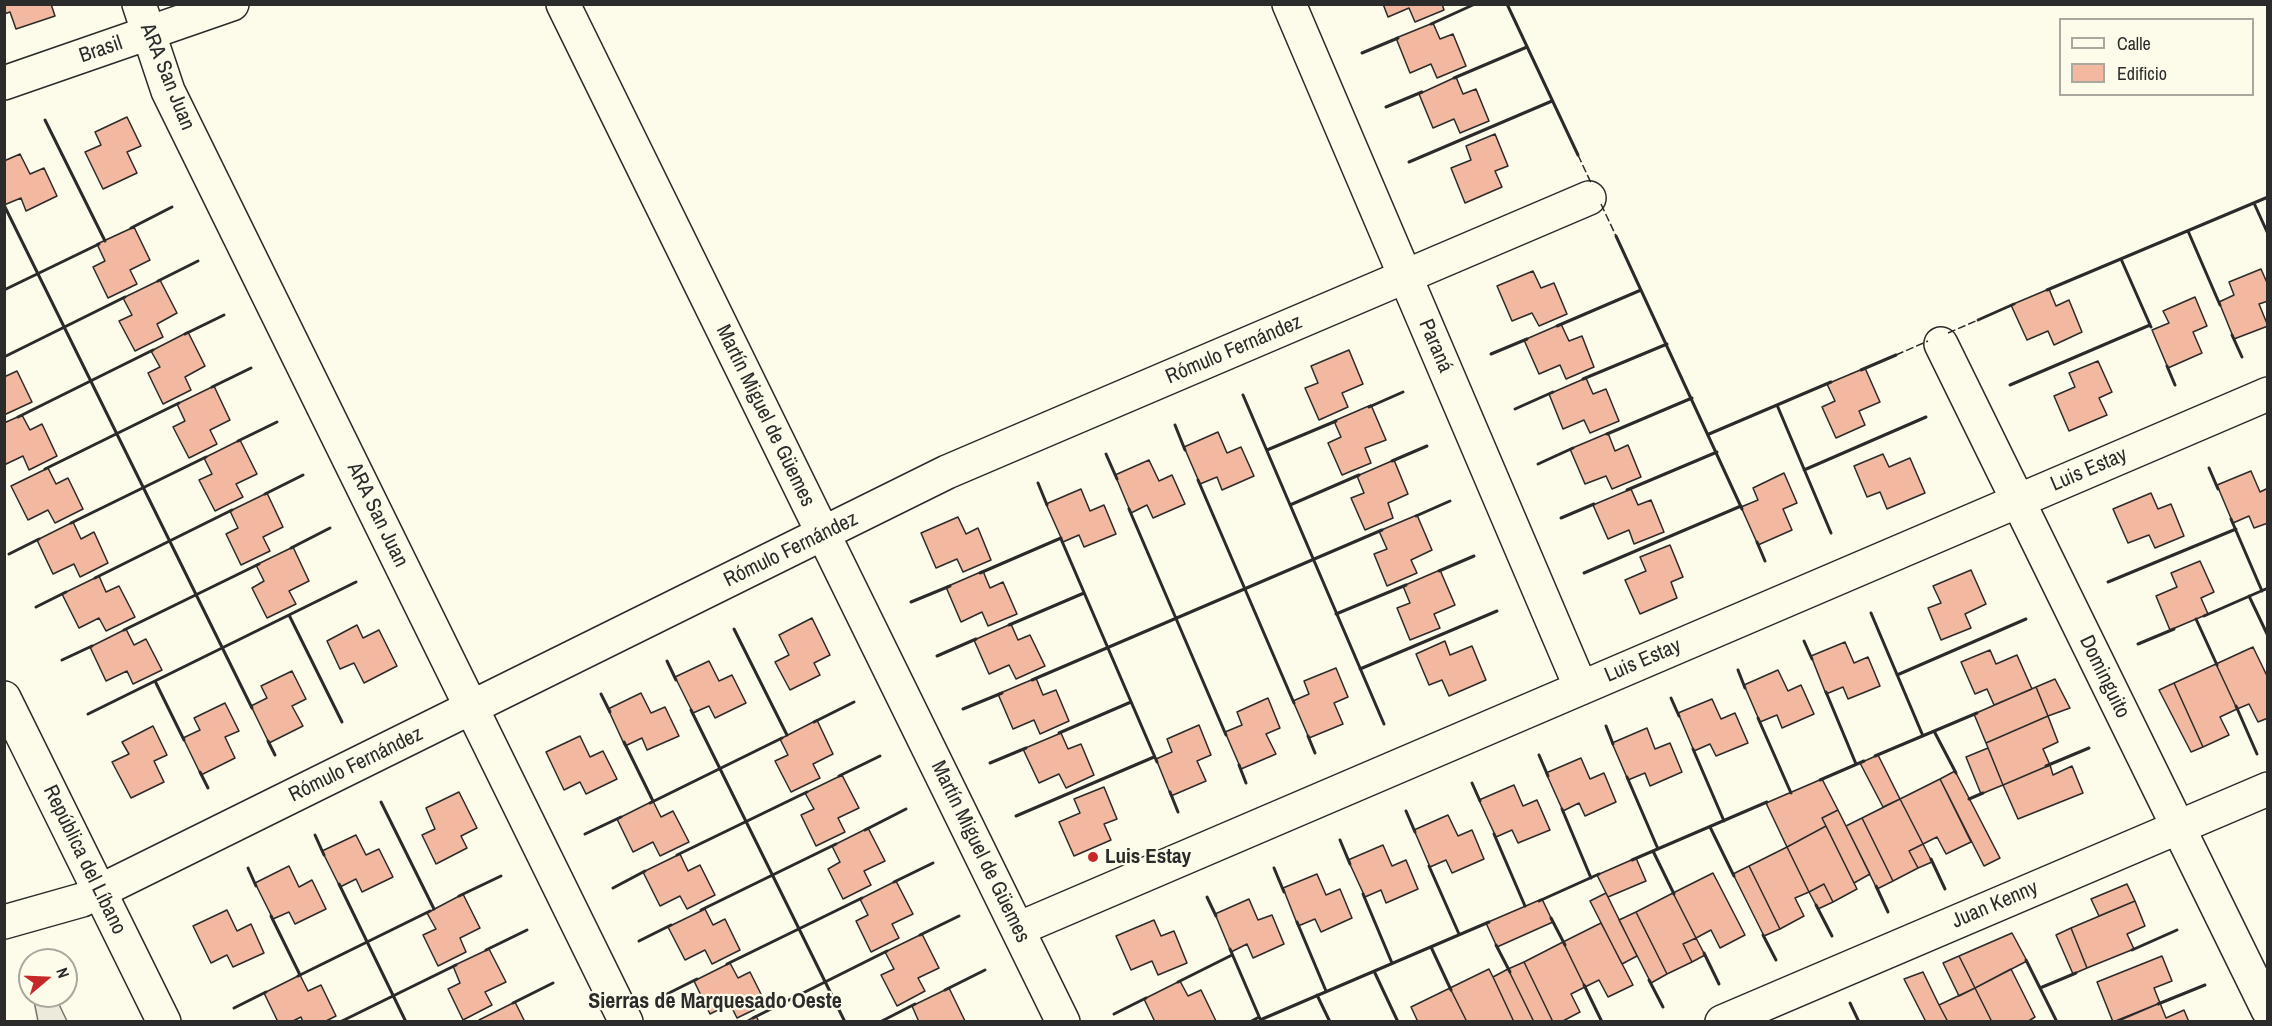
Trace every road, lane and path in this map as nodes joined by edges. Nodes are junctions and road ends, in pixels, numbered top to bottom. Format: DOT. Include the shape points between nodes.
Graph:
graph roads {
  1 [pos="232,4"];
  2 [pos="563,4"];
  3 [pos="1289,4"];
  4 [pos="144,19"];
  5 [pos="4,83"];
  6 [pos="1589,198"];
  7 [pos="1406,277"];
  8 [pos="1941,344"];
  9 [pos="2268,394"];
  10 [pos="2018,501"];
  11 [pos="823,534"];
  12 [pos="1581,688"];
  13 [pos="4,698"];
  14 [pos="471,708"];
  15 [pos="2268,789"];
  16 [pos="2178,827"];
  17 [pos="100,891"];
  18 [pos="4,922"];
  19 [pos="1018,929"];
  20 [pos="2268,1010"];
  21 [pos="164,1022"];
  22 [pos="626,1022"];
  23 [pos="1063,1022"];
  24 [pos="1722,1022"];
  1 -- 4 [label="street, Brasil"];
  2 -- 11 [label="street, Martín Miguel de Güemes"];
  3 -- 7 [label="street, Paraná"];
  4 -- 5 [label="street, Brasil"];
  4 -- 14 [label="street, ARA San Juan" via="168,91"];
  6 -- 7 [label="street, Rómulo Fernández"];
  7 -- 11 [label="street, Rómulo Fernández" via="947,472"];
  7 -- 12 [label="street, Paraná"];
  8 -- 10 [label="street, Dominguito"];
  9 -- 10 [label="street, Luis Estay"];
  10 -- 12 [label="street, Luis Estay"];
  10 -- 16 [label="street, Dominguito"];
  11 -- 14 [label="street, Rómulo Fernández"];
  11 -- 19 [label="street, Martín Miguel de Güemes"];
  12 -- 19 [label="street, Luis Estay"];
  13 -- 17 [label="street, República del Líbano"];
  14 -- 17 [label="street, Rómulo Fernández"];
  14 -- 22 [label="street, ARA San Juan"];
  15 -- 16 [label="street, Juan Kenny"];
  16 -- 20 [label="street, Dominguito"];
  16 -- 24 [label="street, Juan Kenny"];
  17 -- 18 [label="street, Rómulo Fernández" via="82,900"];
  17 -- 21 [label="street, República del Líbano"];
  19 -- 23 [label="street, Martín Miguel de Güemes"];
}
